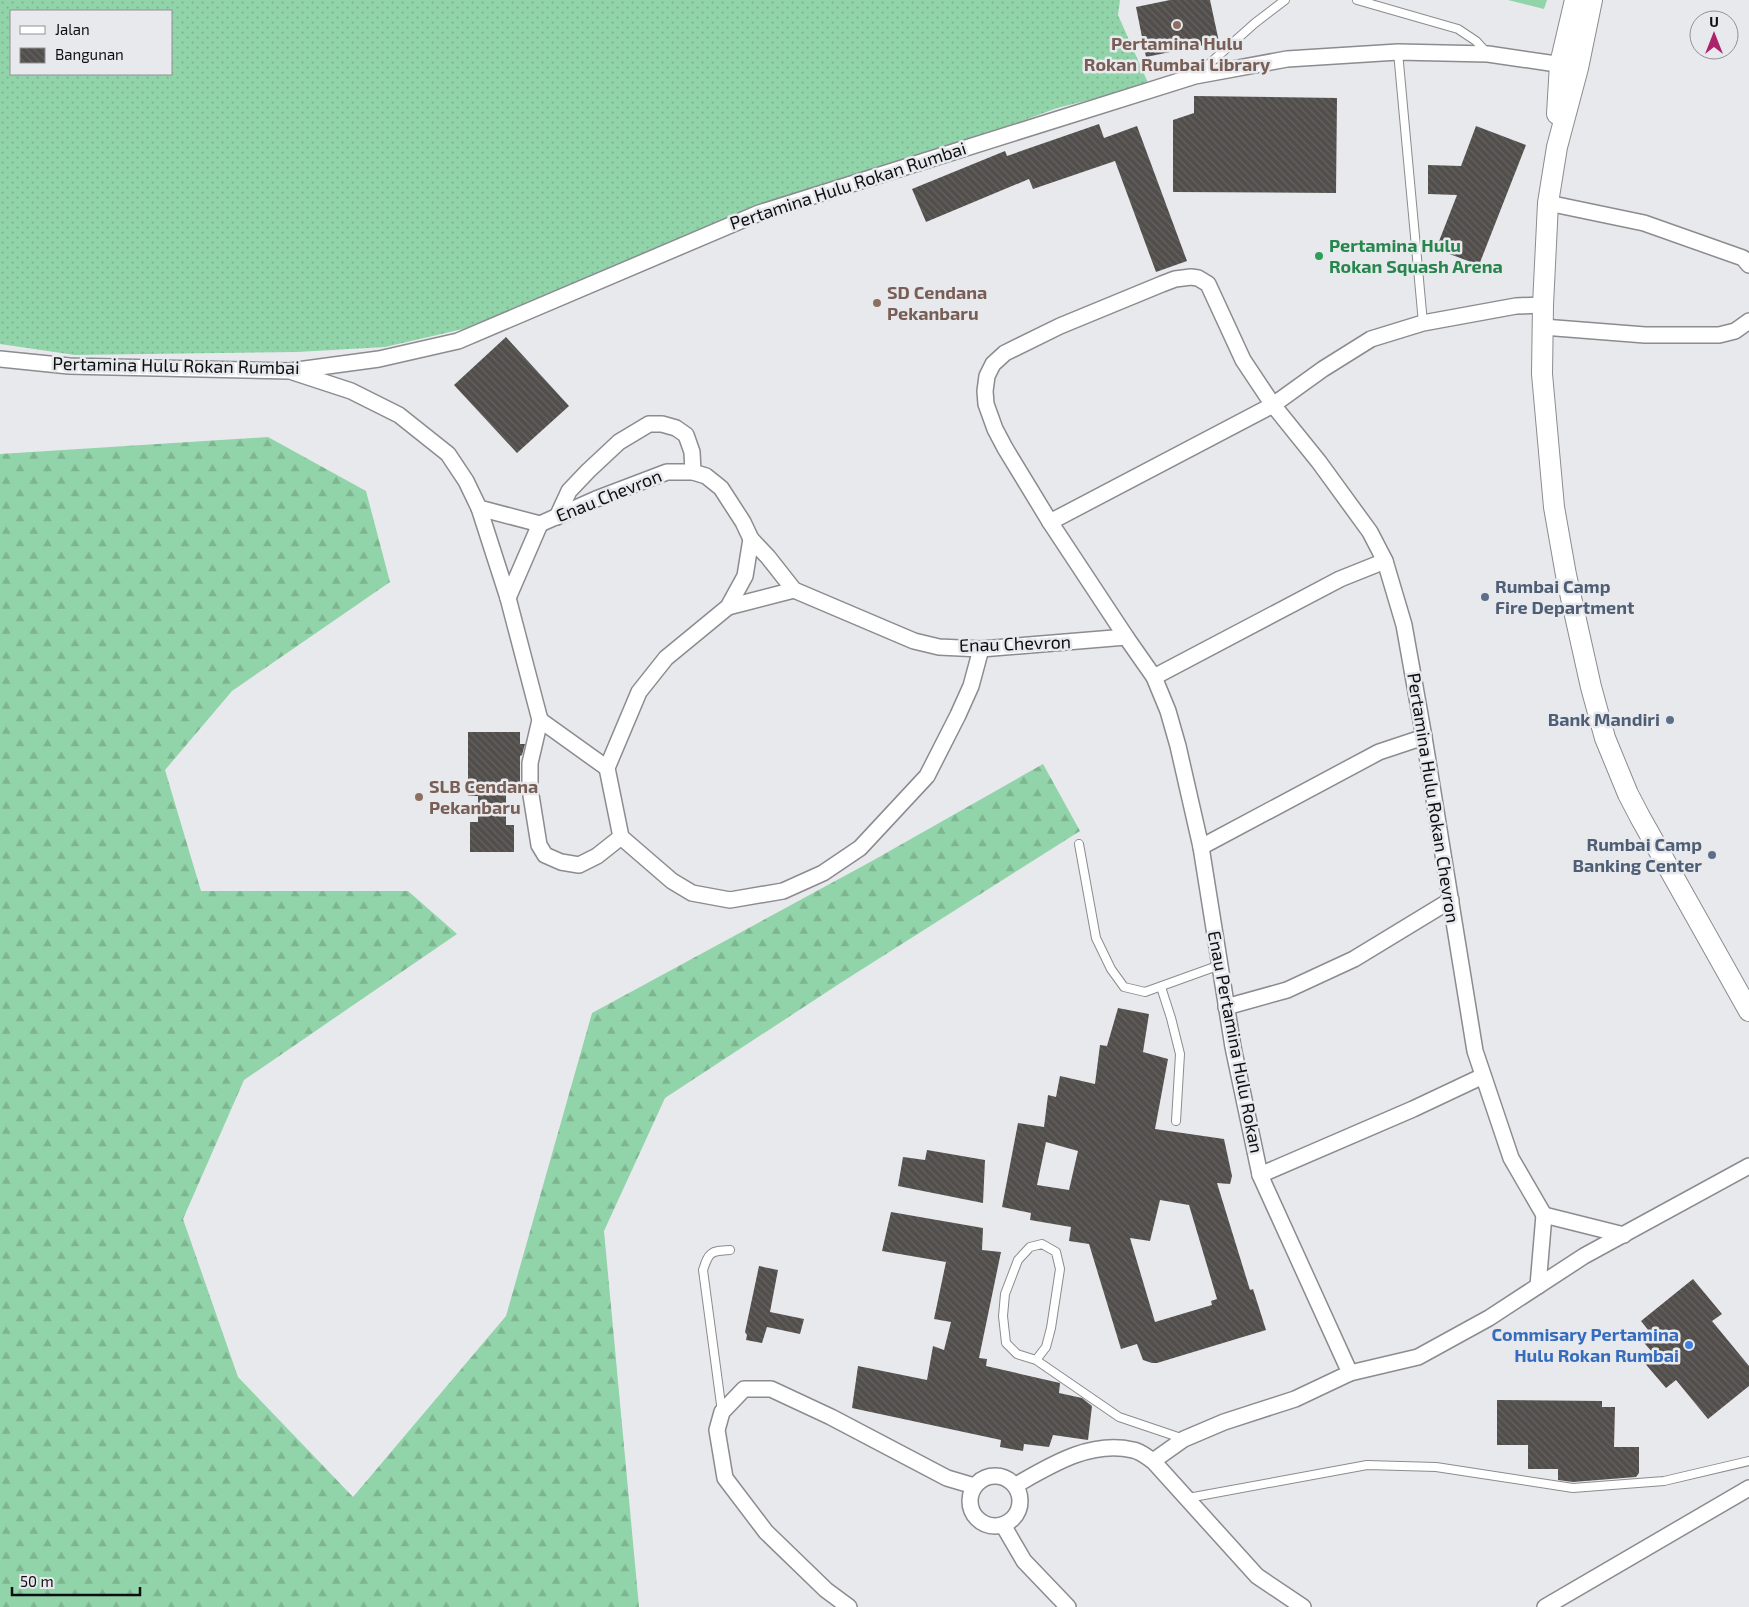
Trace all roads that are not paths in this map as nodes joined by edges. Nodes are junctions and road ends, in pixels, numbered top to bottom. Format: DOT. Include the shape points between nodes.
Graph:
graph roads {
  1 [pos="1286,0"];
  2 [pos="1357,0"];
  3 [pos="1575,0"];
  4 [pos="1592,0"];
  5 [pos="1398,52"];
  6 [pos="1488,54"];
  7 [pos="1569,66"];
  8 [pos="1194,76"];
  9 [pos="1548,203"];
  10 [pos="1749,265"];
  11 [pos="1543,305"];
  12 [pos="1749,321"];
  13 [pos="1424,323"];
  14 [pos="1543,327"];
  15 [pos="0,359"];
  16 [pos="290,371"];
  17 [pos="1273,405"];
  18 [pos="693,472"];
  19 [pos="479,508"];
  20 [pos="557,516"];
  21 [pos="1050,522"];
  22 [pos="540,524"];
  23 [pos="751,539"];
  24 [pos="1385,561"];
  25 [pos="794,590"];
  26 [pos="508,598"];
  27 [pos="728,607"];
  28 [pos="1126,637"];
  29 [pos="981,649"];
  30 [pos="1154,677"];
  31 [pos="540,720"];
  32 [pos="1424,737"];
  33 [pos="607,768"];
  34 [pos="621,837"];
  35 [pos="1079,844"];
  36 [pos="1200,846"];
  37 [pos="1450,900"];
  38 [pos="1220,965"];
  39 [pos="1161,987"];
  40 [pos="1226,1007"];
  41 [pos="1749,1011"];
  42 [pos="1483,1076"];
  43 [pos="1176,1121"];
  44 [pos="1749,1166"];
  45 [pos="1260,1174"];
  46 [pos="1544,1215"];
  47 [pos="1624,1235"];
  48 [pos="730,1250"];
  49 [pos="1538,1286"];
  50 [pos="1036,1360"];
  51 [pos="1350,1373"];
  52 [pos="722,1412"];
  53 [pos="1184,1439"];
  54 [pos="1153,1461"];
  55 [pos="1749,1461"];
  56 [pos="1016,1485"];
  57 [pos="974,1486"];
  58 [pos="1749,1488"];
  59 [pos="1188,1498"];
  60 [pos="1003,1525"];
  61 [pos="849,1607"];
  62 [pos="1068,1607"];
  63 [pos="1303,1607"];
  64 [pos="1545,1607"];
  1 -- 8 [label="lane"];
  2 -- 6 [label="lane" via="1458,30 1476,41"];
  3 -- 7 [label="street"];
  4 -- 7 [label="street"];
  5 -- 6 [label="street, Pertamina Hulu Rokan Rumbai"];
  5 -- 8 [label="street, Pertamina Hulu Rokan Rumbai" via="1287,59"];
  5 -- 13 [label="lane"];
  6 -- 7 [label="street, Pertamina Hulu Rokan Rumbai"];
  7 -- 9 [label="street"];
  8 -- 16 [label="street, Pertamina Hulu Rokan Rumbai" via="759,212 458,340 379,359"];
  9 -- 10 [label="street" via="1644,223 1743,258"];
  9 -- 11 [label="street"];
  11 -- 13 [label="street" via="1516,306"];
  11 -- 14 [label="street"];
  12 -- 14 [label="street" via="1735,331 1719,335 1645,335"];
  13 -- 17 [label="street" via="1372,339"];
  14 -- 41 [label="street" via="1542,374 1554,507 1566,575 1605,738 1640,817"];
  15 -- 16 [label="street, Pertamina Hulu Rokan Rumbai" via="69,366"];
  16 -- 19 [label="street" via="351,391 399,415 448,454"];
  17 -- 21 [label="street"];
  17 -- 21 [label="street, Pertamina Hulu Rokan Chevron" via="1244,360 1208,284 1198,278 1162,284 1060,326 1005,353 993,364 987,376 986,404 1005,448"];
  17 -- 24 [label="street, Pertamina Hulu Rokan Chevron" via="1370,532"];
  18 -- 20 [label="street, Enau Chevron" via="667,472"];
  18 -- 20 [label="street" via="692,452 686,435 676,428 649,424 620,442 588,471 569,491"];
  18 -- 23 [label="street, Enau Chevron" via="706,476 721,488"];
  19 -- 22 [label="street, Enau Chevron"];
  19 -- 26 [label="street"];
  20 -- 22 [label="street, Enau Chevron"];
  21 -- 28 [label="street, Enau Pertamina Hulu Rokan"];
  22 -- 26 [label="street"];
  23 -- 25 [label="street, Enau Chevron"];
  23 -- 27 [label="street" via="745,576"];
  24 -- 30 [label="street" via="1332,583"];
  24 -- 32 [label="street, Pertamina Hulu Rokan Chevron" via="1404,625"];
  25 -- 27 [label="street"];
  25 -- 29 [label="street, Enau Chevron" via="914,640 939,647"];
  26 -- 31 [label="street"];
  27 -- 33 [label="street" via="666,658 639,692"];
  28 -- 29 [label="street, Enau Chevron"];
  28 -- 30 [label="street, Enau Pertamina Hulu Rokan"];
  29 -- 34 [label="street" via="971,686 927,776 860,848 823,872 783,891 730,900 692,893 672,881"];
  30 -- 36 [label="street, Enau Pertamina Hulu Rokan" via="1178,746"];
  31 -- 33 [label="street"];
  31 -- 34 [label="street" via="530,764 530,789 539,845 545,855 579,865"];
  32 -- 36 [label="street" via="1379,752"];
  32 -- 37 [label="street, Pertamina Hulu Rokan Chevron"];
  33 -- 34 [label="street"];
  35 -- 39 [label="lane" via="1096,938 1111,969 1124,988 1145,992"];
  36 -- 38 [label="street, Enau Pertamina Hulu Rokan"];
  37 -- 40 [label="street" via="1354,959 1287,990"];
  37 -- 42 [label="street, Pertamina Hulu Rokan Chevron" via="1475,1051"];
  38 -- 39 [label="lane"];
  38 -- 40 [label="street, Enau Pertamina Hulu Rokan"];
  39 -- 43 [label="lane" via="1180,1054"];
  40 -- 45 [label="street, Enau Pertamina Hulu Rokan"];
  42 -- 45 [label="street"];
  42 -- 46 [label="street, Pertamina Hulu Rokan Chevron" via="1511,1158"];
  44 -- 47 [label="street"];
  45 -- 51 [label="street, Enau Pertamina Hulu Rokan"];
  46 -- 47 [label="street"];
  46 -- 49 [label="street"];
  47 -- 49 [label="street"];
  48 -- 52 [label="lane" via="715,1250 707,1255 702,1270"];
  49 -- 51 [label="street" via="1490,1318 1418,1357"];
  50 -- 50 [label="lane" via="1016,1354 1006,1344 1003,1316 1005,1294 1018,1260 1030,1247 1042,1244 1056,1252 1060,1269 1046,1347"];
  50 -- 53 [label="lane" via="1119,1418"];
  51 -- 53 [label="street" via="1295,1399"];
  52 -- 57 [label="street" via="744,1389 771,1389 947,1478"];
  52 -- 61 [label="street" via="717,1430 725,1478 766,1532 826,1590"];
  53 -- 54 [label="street"];
  54 -- 56 [label="street" via="1134,1450 1106,1447 1061,1460"];
  54 -- 59 [label="street"];
  55 -- 59 [label="lane" via="1664,1481 1572,1488 1436,1467 1367,1465"];
  56 -- 57 [label="street" via="1003,1476 986,1476"];
  56 -- 60 [label="street" via="1021,1500 1016,1515"];
  57 -- 60 [label="street" via="970,1498 972,1511 979,1521 991,1526"];
  58 -- 64 [label="street"];
  59 -- 63 [label="street" via="1257,1576"];
  60 -- 62 [label="street" via="1024,1561"];
}
